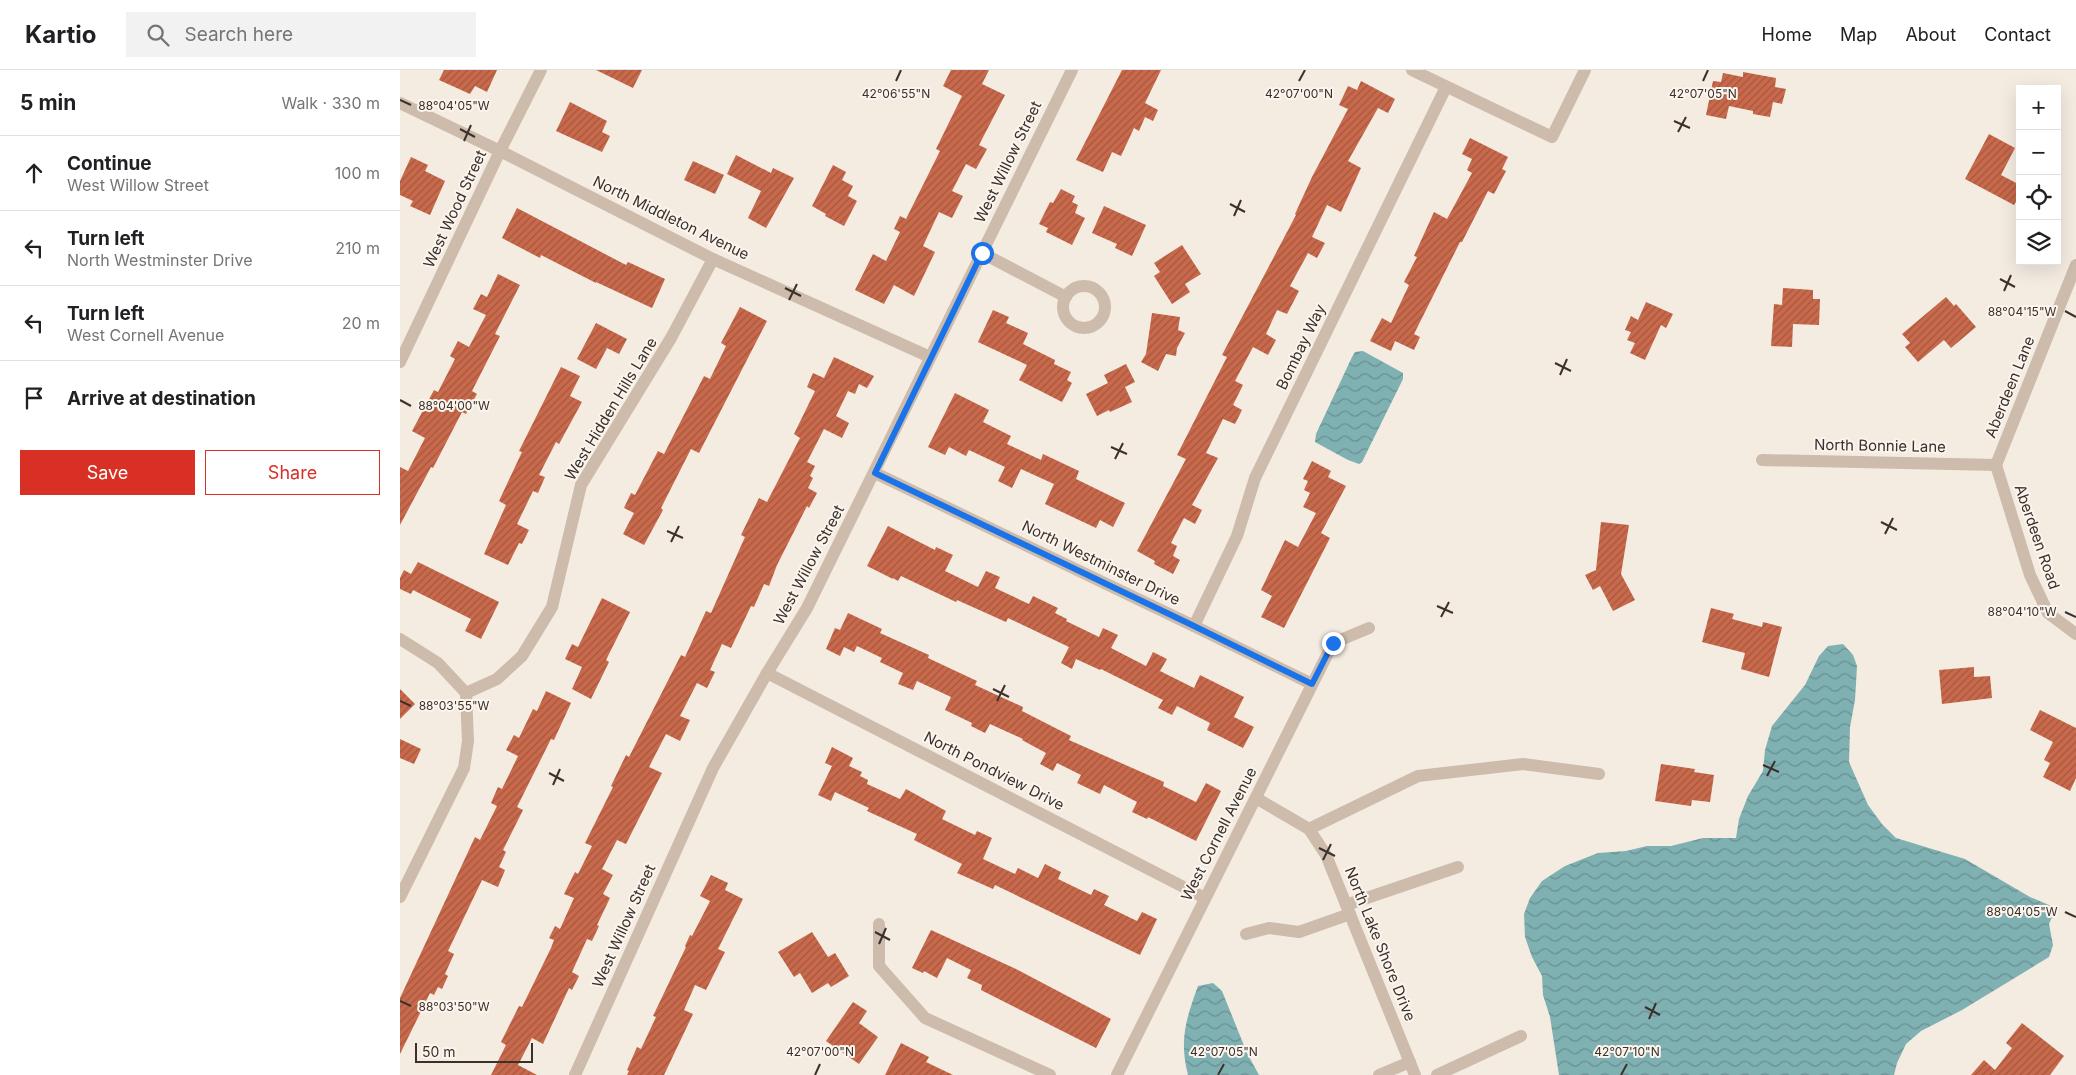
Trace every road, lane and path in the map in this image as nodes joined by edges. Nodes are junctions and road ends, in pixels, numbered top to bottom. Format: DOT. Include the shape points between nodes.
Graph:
graph roads {
  1 [pos="541,70"];
  2 [pos="1072,70"];
  3 [pos="1412,70"];
  4 [pos="1586,70"];
  5 [pos="1446,88"];
  6 [pos="400,104"];
  7 [pos="500,151"];
  8 [pos="982,253"];
  9 [pos="713,259"];
  10 [pos="2076,265"];
  11 [pos="1066,297"];
  12 [pos="930,357"];
  13 [pos="400,362"];
  14 [pos="1762,460"];
  15 [pos="1996,465"];
  16 [pos="875,473"];
  17 [pos="1194,626"];
  18 [pos="1369,628"];
  19 [pos="2076,634"];
  20 [pos="400,639"];
  21 [pos="767,673"];
  22 [pos="1312,684"];
  23 [pos="466,693"];
  24 [pos="1599,774"];
  25 [pos="1256,798"];
  26 [pos="1309,829"];
  27 [pos="1458,867"];
  28 [pos="400,897"];
  29 [pos="1205,898"];
  30 [pos="1348,910"];
  31 [pos="879,924"];
  32 [pos="1246,934"];
  33 [pos="1521,1036"];
  34 [pos="1410,1062"];
  35 [pos="575,1075"];
  36 [pos="1050,1075"];
  37 [pos="1117,1075"];
  38 [pos="1379,1075"];
  39 [pos="1415,1075"];
  40 [pos="1438,1075"];
  1 -- 7 [label="street, West Wood Street"];
  2 -- 8 [label="street, West Willow Street"];
  3 -- 5 [label="street"];
  4 -- 5 [label="street" via="1552,137"];
  5 -- 17 [label="street, Bombay Way" via="1255,478 1238,536"];
  6 -- 7 [label="street, North Middleton Avenue"];
  7 -- 9 [label="street, North Middleton Avenue"];
  7 -- 13 [label="street, West Wood Street"];
  8 -- 11 [label="street"];
  8 -- 12 [label="street, West Willow Street"];
  9 -- 12 [label="street, North Middleton Avenue"];
  9 -- 23 [label="street, West Hidden Hills Lane" via="671,338 581,485 552,607 522,656 497,679"];
  10 -- 15 [label="street, Aberdeen Lane"];
  12 -- 16 [label="street, West Willow Street"];
  14 -- 15 [label="street, North Bonnie Lane"];
  15 -- 19 [label="street, Aberdeen Road" via="2030,576 2048,613"];
  16 -- 17 [label="street, North Westminster Drive"];
  16 -- 21 [label="street, West Willow Street" via="807,608"];
  17 -- 22 [label="street, North Westminster Drive"];
  18 -- 22 [label="street, West Cornell Avenue" via="1333,643"];
  20 -- 23 [label="street" via="438,663"];
  21 -- 29 [label="street, North Pondview Drive"];
  21 -- 35 [label="street, West Willow Street" via="713,768"];
  22 -- 25 [label="street, West Cornell Avenue"];
  23 -- 28 [label="street" via="468,741 464,768"];
  24 -- 26 [label="street" via="1523,764 1418,776"];
  25 -- 26 [label="street, North Lake Shore Drive"];
  25 -- 29 [label="street, West Cornell Avenue"];
  26 -- 30 [label="street, North Lake Shore Drive" via="1326,855"];
  27 -- 30 [label="street"];
  29 -- 37 [label="street, West Cornell Avenue"];
  30 -- 32 [label="street" via="1299,932 1269,928"];
  30 -- 34 [label="street, North Lake Shore Drive"];
  31 -- 36 [label="street" via="879,966 925,1018"];
  33 -- 40 [label="street"];
  34 -- 38 [label="street"];
  34 -- 39 [label="street, North Lake Shore Drive"];
}
